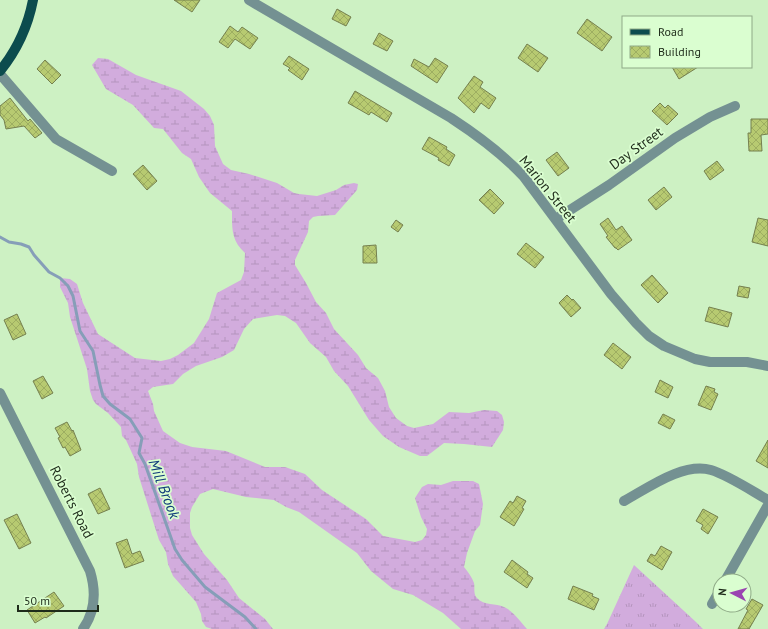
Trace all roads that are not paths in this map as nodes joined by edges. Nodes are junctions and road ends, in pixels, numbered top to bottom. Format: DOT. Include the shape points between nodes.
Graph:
graph roads {
  1 [pos="33,0"];
  2 [pos="249,0"];
  3 [pos="0,71"];
  4 [pos="0,74"];
  5 [pos="736,106"];
  6 [pos="112,171"];
  7 [pos="556,219"];
  8 [pos="768,366"];
  9 [pos="0,393"];
  10 [pos="768,500"];
  11 [pos="624,501"];
  12 [pos="768,505"];
  13 [pos="730,573"];
  14 [pos="83,629"];
  1 -- 3 [label="main road" via="21,39"];
  2 -- 7 [label="street, Marion Street" via="441,112 477,136 518,171"];
  4 -- 6 [label="street" via="56,139"];
  5 -- 7 [label="street, Day Street" via="710,117 674,138"];
  7 -- 8 [label="street, Marion Street" via="620,305 659,343 695,359"];
  9 -- 14 [label="street, Roberts Road" via="90,571 94,585 93,606"];
  10 -- 11 [label="street" via="716,472 700,468 676,473"];
  12 -- 13 [label="street"];
}
